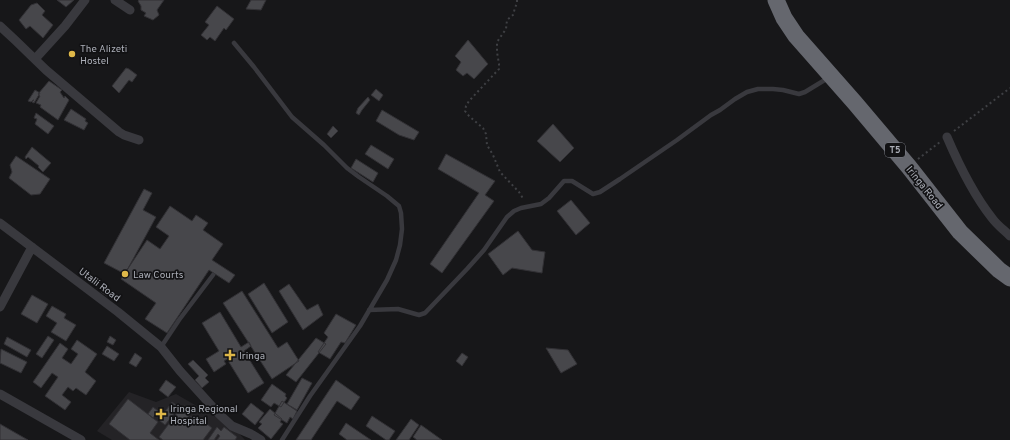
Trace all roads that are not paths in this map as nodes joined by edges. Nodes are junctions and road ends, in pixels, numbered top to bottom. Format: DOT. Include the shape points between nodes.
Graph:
graph roads {
  1 [pos="85,0"];
  2 [pos="115,0"];
  3 [pos="776,0"];
  4 [pos="130,10"];
  5 [pos="0,26"];
  6 [pos="234,43"];
  7 [pos="35,59"];
  8 [pos="831,76"];
  9 [pos="947,137"];
  10 [pos="139,140"];
  11 [pos="0,223"];
  12 [pos="1010,236"];
  13 [pos="32,247"];
  14 [pos="213,275"];
  15 [pos="1010,278"];
  16 [pos="0,307"];
  17 [pos="369,310"];
  18 [pos="161,347"];
  19 [pos="0,394"];
  20 [pos="81,440"];
  21 [pos="261,440"];
  22 [pos="282,440"];
  1 -- 7 [label="street"];
  2 -- 4 [label="street"];
  3 -- 8 [label="highway, Iringa Road / T5" via="796,36"];
  5 -- 7 [label="street"];
  6 -- 17 [label="lane" via="292,117 347,168 399,206 402,229 396,260"];
  7 -- 10 [label="street" via="119,132"];
  8 -- 15 [label="highway, Iringa Road / T5" via="960,232"];
  8 -- 17 [label="lane" via="799,94 773,89 748,92 600,192 593,194 572,181 564,181 541,204 514,210 484,250 425,313 398,309"];
  9 -- 12 [label="street" via="961,169 978,198 993,219"];
  11 -- 13 [label="street, Utalii Road"];
  13 -- 16 [label="street"];
  13 -- 18 [label="street, Utalii Road"];
  14 -- 18 [label="lane"];
  17 -- 22 [label="lane"];
  18 -- 21 [label="street, Utalii Road" via="219,414 232,426"];
  19 -- 20 [label="street"];
}
